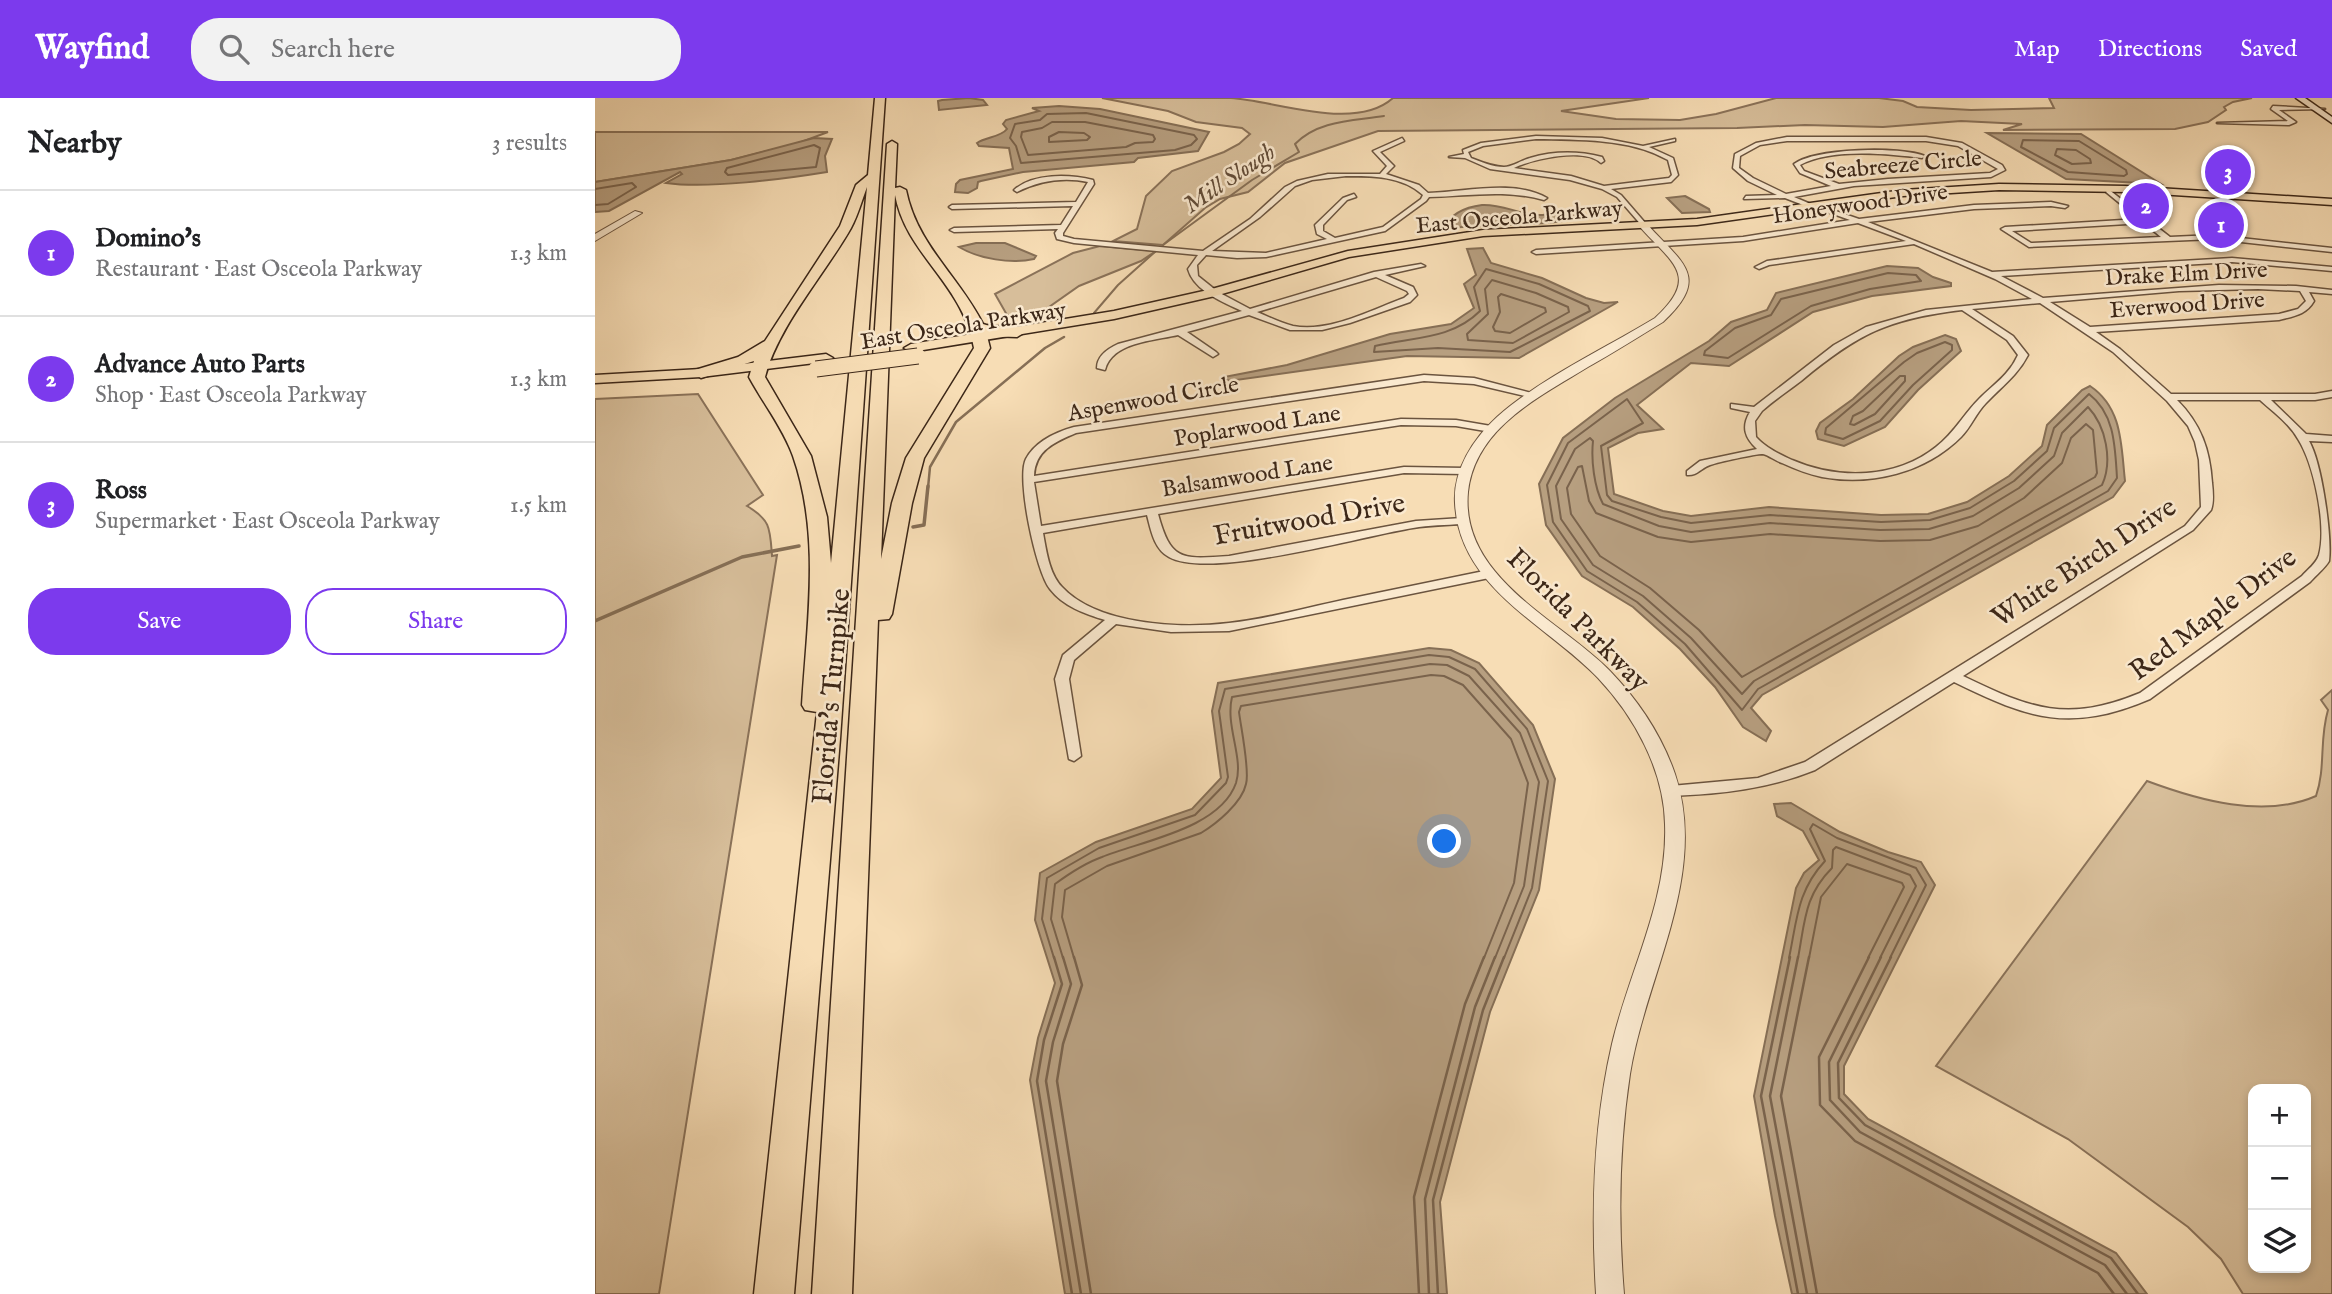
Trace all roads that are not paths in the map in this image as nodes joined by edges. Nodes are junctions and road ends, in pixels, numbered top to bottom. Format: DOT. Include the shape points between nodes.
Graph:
graph roads {
  1 [pos="880,98"];
  2 [pos="2300,98"];
  3 [pos="2310,98"];
  4 [pos="2311,108"];
  5 [pos="2322,109"];
  6 [pos="2332,115"];
  7 [pos="2332,121"];
  8 [pos="2220,123"];
  9 [pos="1472,140"];
  10 [pos="1673,140"];
  11 [pos="1402,141"];
  12 [pos="1750,142"];
  13 [pos="1482,143"];
  14 [pos="1758,144"];
  15 [pos="1645,147"];
  16 [pos="1467,156"];
  17 [pos="1922,156"];
  18 [pos="1452,157"];
  19 [pos="1601,161"];
  20 [pos="1323,167"];
  21 [pos="1505,170"];
  22 [pos="873,173"];
  23 [pos="1882,173"];
  24 [pos="1329,176"];
  25 [pos="1381,176"];
  26 [pos="1100,177"];
  27 [pos="1088,179"];
  28 [pos="1893,180"];
  29 [pos="1839,186"];
  30 [pos="1604,188"];
  31 [pos="1017,190"];
  32 [pos="2108,191"];
  33 [pos="1786,194"];
  34 [pos="1426,195"];
  35 [pos="1354,196"];
  36 [pos="1544,198"];
  37 [pos="1746,198"];
  38 [pos="2272,200"];
  39 [pos="1078,204"];
  40 [pos="2332,204"];
  41 [pos="2065,205"];
  42 [pos="1828,206"];
  43 [pos="952,208"];
  44 [pos="1807,210"];
  45 [pos="1923,212"];
  46 [pos="638,214"];
  47 [pos="1938,218"];
  48 [pos="2143,221"];
  49 [pos="1861,222"];
  50 [pos="1063,227"];
  51 [pos="1645,227"];
  52 [pos="954,230"];
  53 [pos="2167,238"];
  54 [pos="595,239"];
  55 [pos="1332,239"];
  56 [pos="1916,241"];
  57 [pos="1661,245"];
  58 [pos="2332,250"];
  59 [pos="1536,252"];
  60 [pos="1205,253"];
  61 [pos="1421,266"];
  62 [pos="1759,267"];
  63 [pos="2332,269"];
  64 [pos="1377,274"];
  65 [pos="1992,274"];
  66 [pos="2303,289"];
  67 [pos="2332,292"];
  68 [pos="1216,295"];
  69 [pos="2042,301"];
  70 [pos="1964,308"];
  71 [pos="1251,311"];
  72 [pos="2087,330"];
  73 [pos="1017,332"];
  74 [pos="1180,332"];
  75 [pos="979,338"];
  76 [pos="773,342"];
  77 [pos="1213,354"];
  78 [pos="1102,368"];
  79 [pos="758,372"];
  80 [pos="701,373"];
  81 [pos="595,379"];
  82 [pos="595,390"];
  83 [pos="2332,394"];
  84 [pos="1534,395"];
  85 [pos="2168,397"];
  86 [pos="2262,397"];
  87 [pos="1734,406"];
  88 [pos="1757,411"];
  89 [pos="1491,429"];
  90 [pos="2302,437"];
  91 [pos="2332,439"];
  92 [pos="1765,451"];
  93 [pos="1465,471"];
  94 [pos="1691,473"];
  95 [pos="1029,480"];
  96 [pos="1152,512"];
  97 [pos="1462,521"];
  98 [pos="1037,530"];
  99 [pos="1489,574"];
  100 [pos="1113,620"];
  101 [pos="1953,676"];
  102 [pos="865,679"];
  103 [pos="1074,756"];
  104 [pos="1671,791"];
  105 [pos="806,961"];
  106 [pos="774,1294"];
  107 [pos="832,1294"];
  108 [pos="1610,1294"];
  1 -- 22 [label="highway, Florida's Turnpike"];
  2 -- 4 [label="main road"];
  3 -- 5 [label="main road"];
  4 -- 5 [label="street"];
  4 -- 7 [label="main road"];
  4 -- 8 [label="street" via="2273,108 2290,123"];
  5 -- 6 [label="main road"];
  9 -- 13 [label="street"];
  10 -- 15 [label="street"];
  11 -- 25 [label="street" via="1376,151 1391,166"];
  12 -- 14 [label="street"];
  13 -- 15 [label="street" via="1592,139"];
  13 -- 16 [label="street" via="1465,151"];
  14 -- 28 [label="street, Seabreeze Circle" via="1799,139 1948,140 2002,170"];
  14 -- 33 [label="street, Seabreeze Circle" via="1737,155 1736,169"];
  15 -- 30 [label="street" via="1670,157 1674,177"];
  16 -- 18 [label="street"];
  16 -- 21 [label="street"];
  17 -- 29 [label="street" via="1822,155 1797,164 1802,172"];
  19 -- 21 [label="street" via="1592,156 1544,156"];
  20 -- 24 [label="street"];
  21 -- 30 [label="street" via="1571,178"];
  22 -- 76 [label="highway" via="862,185 837,242"];
  22 -- 105 [label="highway, Florida's Turnpike"];
  23 -- 28 [label="street"];
  24 -- 25 [label="street"];
  24 -- 60 [label="street" via="1291,186 1257,217"];
  25 -- 34 [label="street" via="1411,182"];
  26 -- 27 [label="street"];
  27 -- 31 [label="street" via="1034,182"];
  27 -- 39 [label="street" via="1091,184"];
  28 -- 29 [label="street, Seabreeze Circle"];
  29 -- 33 [label="street, Seabreeze Circle"];
  30 -- 51 [label="street" via="1619,196"];
  32 -- 38 [label="main road, East Osceola Parkway"];
  32 -- 42 [label="main road, East Osceola Parkway" via="1950,194"];
  32 -- 48 [label="street"];
  33 -- 37 [label="street"];
  33 -- 44 [label="street, Seabreeze Circle"];
  34 -- 36 [label="street" via="1515,192"];
  34 -- 55 [label="street" via="1388,228"];
  35 -- 55 [label="street" via="1319,225 1320,232"];
  38 -- 40 [label="main road, East Osceola Parkway"];
  38 -- 42 [label="main road, East Osceola Parkway" via="2126,188 2029,187 1942,190"];
  39 -- 43 [label="street"];
  39 -- 50 [label="street"];
  41 -- 45 [label="street, Honeywood Drive"];
  42 -- 44 [label="main road, East Osceola Parkway"];
  42 -- 49 [label="street, White Birch Drive"];
  44 -- 51 [label="main road, East Osceola Parkway"];
  45 -- 47 [label="street"];
  45 -- 49 [label="street, Honeywood Drive"];
  46 -- 54 [label="street"];
  48 -- 53 [label="street"];
  48 -- 53 [label="street" via="2005,229 2029,245"];
  49 -- 56 [label="street, White Birch Drive"];
  49 -- 57 [label="street, Honeywood Drive"];
  50 -- 52 [label="street"];
  50 -- 60 [label="street" via="1059,235 1070,240"];
  51 -- 57 [label="street, Florida Parkway"];
  51 -- 68 [label="main road, East Osceola Parkway" via="1409,247"];
  53 -- 58 [label="street" via="2214,237"];
  55 -- 60 [label="street" via="1266,255"];
  56 -- 62 [label="street"];
  56 -- 65 [label="street, White Birch Drive"];
  57 -- 59 [label="street, Honeywood Drive"];
  57 -- 84 [label="street, Florida Parkway" via="1686,281 1678,305"];
  60 -- 68 [label="street" via="1196,261 1192,275"];
  61 -- 64 [label="street"];
  63 -- 65 [label="street" via="2232,260"];
  64 -- 71 [label="street"];
  64 -- 71 [label="street" via="1410,289 1413,296 1312,329 1287,327"];
  65 -- 69 [label="street, White Birch Drive"];
  66 -- 67 [label="street, Drake Elm Drive"];
  66 -- 69 [label="street, Drake Elm Drive" via="2234,287"];
  66 -- 72 [label="street, Everwood Drive" via="2310,301 2308,307 2279,317"];
  68 -- 71 [label="street"];
  68 -- 73 [label="main road, East Osceola Parkway"];
  68 -- 75 [label="main road, East Osceola Parkway" via="1082,330"];
  69 -- 70 [label="street, Drake Elm Drive"];
  69 -- 72 [label="street, White Birch Drive"];
  70 -- 88 [label="street, Drake Elm Drive" via="1908,316 1856,335"];
  70 -- 92 [label="street" via="2018,344 2023,355 2015,373 1984,399 1958,434 1925,460 1872,478 1842,477 1789,464"];
  71 -- 74 [label="street"];
  72 -- 85 [label="street, White Birch Drive"];
  73 -- 75 [label="highway" via="990,332"];
  74 -- 77 [label="street"];
  74 -- 78 [label="street" via="1115,348 1102,361"];
  75 -- 79 [label="main road, East Osceola Parkway, bridge" via="914,352"];
  75 -- 102 [label="highway" via="908,479"];
  75 -- 102 [label="highway, Florida's Turnpike" via="957,289 916,240 904,218 892,132"];
  76 -- 79 [label="highway"];
  76 -- 80 [label="highway" via="744,360"];
  79 -- 80 [label="main road, East Osceola Parkway"];
  79 -- 82 [label="main road, East Osceola Parkway" via="691,385"];
  79 -- 105 [label="highway" via="801,452 821,527"];
  80 -- 81 [label="main road, East Osceola Parkway"];
  83 -- 86 [label="street"];
  84 -- 89 [label="street, Florida Parkway"];
  84 -- 95 [label="street, Aspenwood Circle" via="1474,380 1424,379 1101,424 1074,430 1035,452"];
  85 -- 86 [label="street"];
  85 -- 101 [label="street, White Birch Drive" via="2198,435 2207,508 2189,528"];
  86 -- 90 [label="street, Red Maple Drive"];
  87 -- 88 [label="street"];
  88 -- 92 [label="street" via="1751,415 1748,430"];
  89 -- 93 [label="street, Florida Parkway"];
  89 -- 95 [label="street, Poplarwood Lane" via="1401,422"];
  90 -- 91 [label="street"];
  90 -- 101 [label="street, Red Maple Drive" via="2314,460 2328,511 2331,529 2325,557 2306,579 2145,696 2118,710 2079,716 2006,703"];
  92 -- 94 [label="street" via="1705,463"];
  93 -- 96 [label="street, Balsamwood Lane" via="1404,470"];
  93 -- 97 [label="street, Florida Parkway"];
  95 -- 98 [label="street, Aspenwood Circle"];
  96 -- 97 [label="street, Fruitwood Drive" via="1162,546 1170,553 1203,562 1416,524"];
  96 -- 98 [label="street, Balsamwood Lane"];
  97 -- 99 [label="street, Florida Parkway"];
  98 -- 100 [label="street, Aspenwood Circle" via="1044,567 1054,587 1076,604"];
  99 -- 100 [label="street, Aspenwood Circle" via="1229,627 1150,627"];
  99 -- 104 [label="street, Florida Parkway" via="1535,620 1592,663 1631,707 1654,744"];
  100 -- 103 [label="street" via="1068,658 1062,679"];
  101 -- 104 [label="street, White Birch Drive" via="1810,766 1781,779 1748,787"];
  102 -- 107 [label="highway, Florida's Turnpike"];
  104 -- 108 [label="street, Florida Parkway" via="1676,834 1672,883 1623,1045 1610,1132"];
  105 -- 106 [label="highway, Florida's Turnpike"];
}
